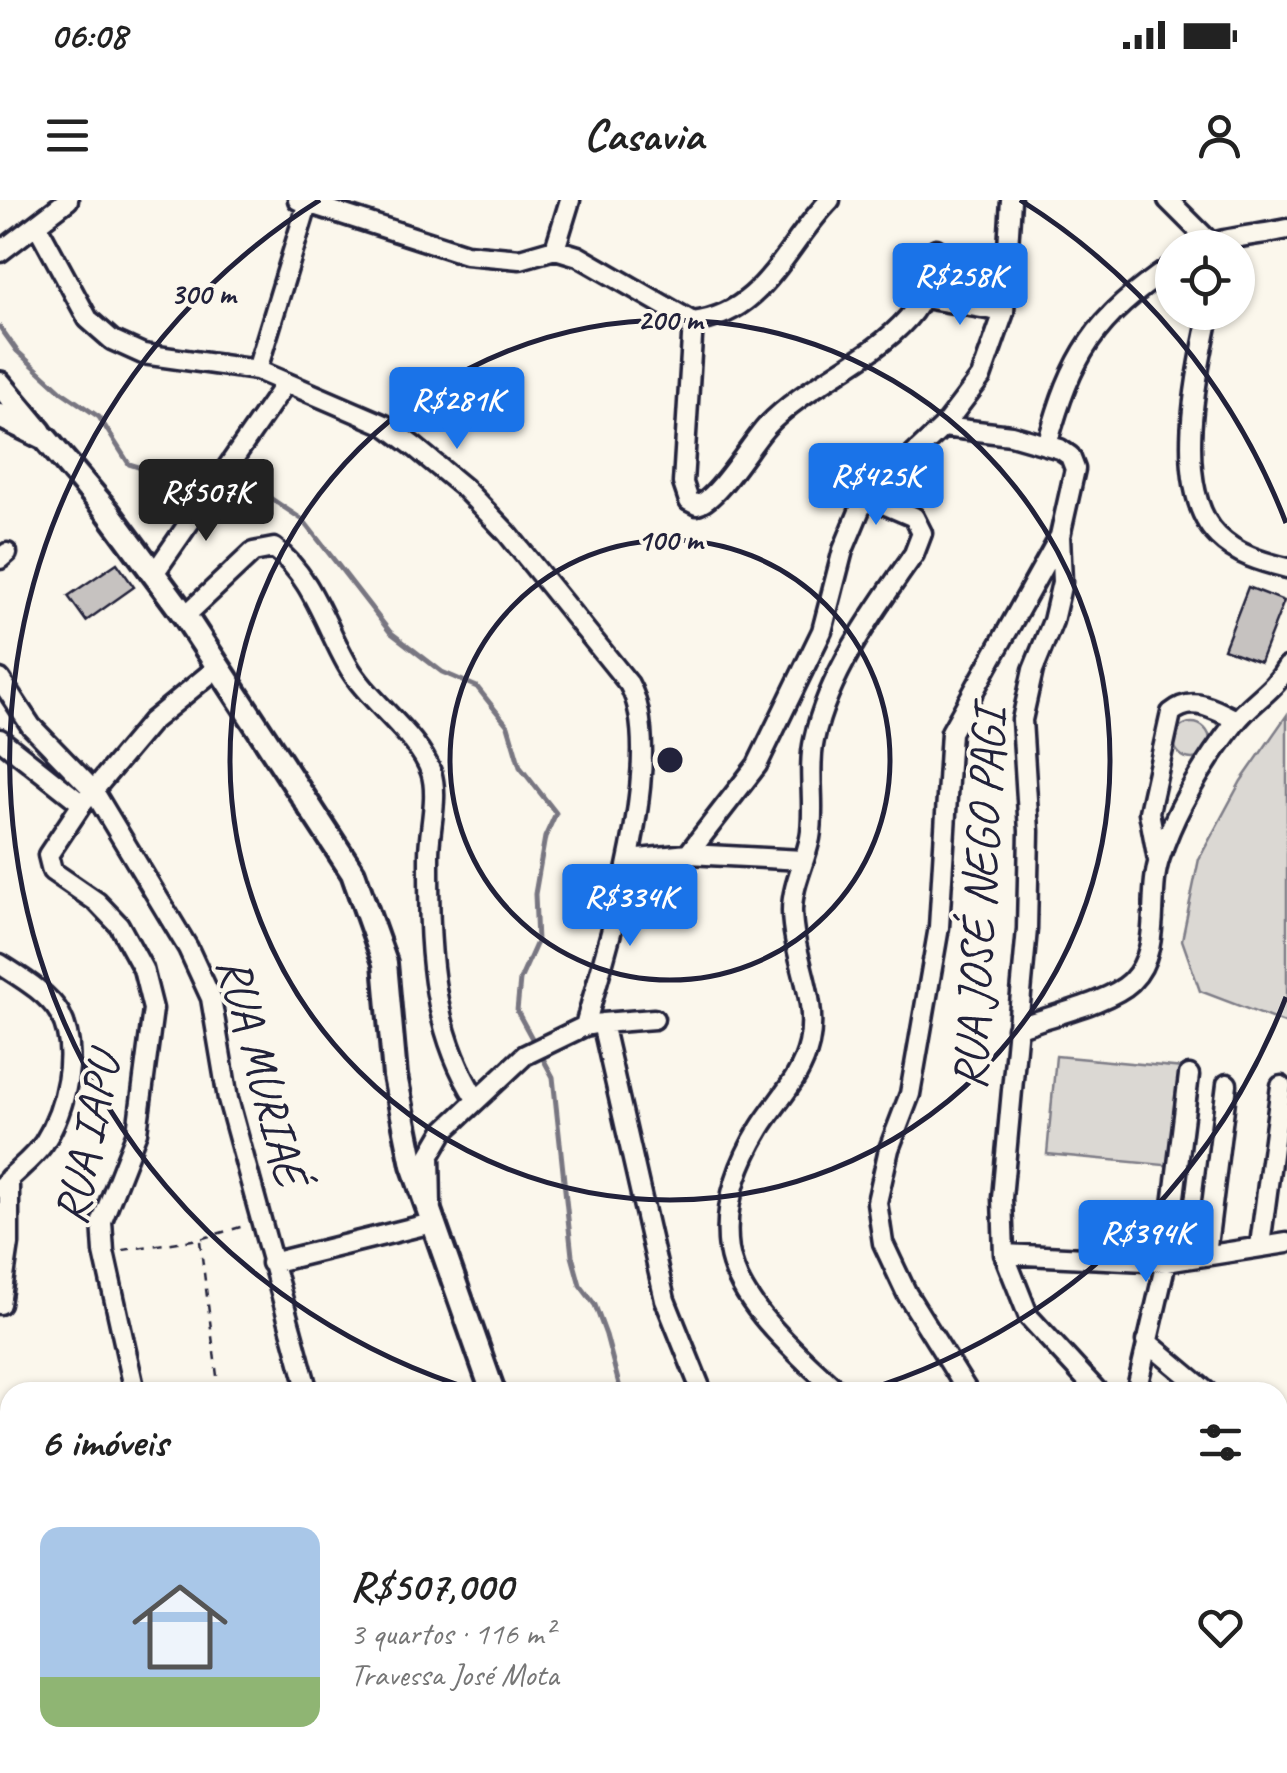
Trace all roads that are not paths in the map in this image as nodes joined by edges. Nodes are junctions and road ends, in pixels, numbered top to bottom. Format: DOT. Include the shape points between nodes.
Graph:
graph roads {
  1 [pos="68,200"];
  2 [pos="570,200"];
  3 [pos="830,200"];
  4 [pos="1168,200"];
  5 [pos="303,201"];
  6 [pos="1015,201"];
  7 [pos="36,225"];
  8 [pos="1193,230"];
  9 [pos="1287,230"];
  10 [pos="1255,238"];
  11 [pos="936,248"];
  12 [pos="555,249"];
  13 [pos="0,252"];
  14 [pos="1155,279"];
  15 [pos="924,298"];
  16 [pos="1004,312"];
  17 [pos="693,322"];
  18 [pos="1207,330"];
  19 [pos="256,370"];
  20 [pos="0,384"];
  21 [pos="285,384"];
  22 [pos="0,416"];
  23 [pos="943,427"];
  24 [pos="45,438"];
  25 [pos="1048,445"];
  26 [pos="867,497"];
  27 [pos="1060,536"];
  28 [pos="1287,568"];
  29 [pos="153,575"];
  30 [pos="185,616"];
  31 [pos="218,666"];
  32 [pos="1287,667"];
  33 [pos="0,679"];
  34 [pos="1238,720"];
  35 [pos="0,740"];
  36 [pos="88,797"];
  37 [pos="688,854"];
  38 [pos="629,860"];
  39 [pos="803,860"];
  40 [pos="1158,860"];
  41 [pos="0,964"];
  42 [pos="654,1019"];
  43 [pos="594,1024"];
  44 [pos="1017,1028"];
  45 [pos="1190,1075"];
  46 [pos="1227,1084"];
  47 [pos="1281,1086"];
  48 [pos="476,1099"];
  49 [pos="4,1183"];
  50 [pos="430,1219"];
  51 [pos="1287,1243"];
  52 [pos="1260,1245"];
  53 [pos="1004,1254"];
  54 [pos="1206,1254"];
  55 [pos="271,1262"];
  56 [pos="1166,1262"];
  57 [pos="0,1304"];
  58 [pos="1146,1342"];
  59 [pos="133,1382"];
  60 [pos="305,1382"];
  61 [pos="489,1382"];
  62 [pos="698,1382"];
  63 [pos="829,1382"];
  64 [pos="962,1382"];
  65 [pos="1089,1382"];
  66 [pos="1138,1382"];
  67 [pos="1195,1382"];
  1 -- 7 [label="street"];
  2 -- 12 [label="street"];
  3 -- 17 [label="street" via="748,302"];
  4 -- 8 [label="street"];
  5 -- 12 [label="street" via="466,254 520,258"];
  5 -- 19 [label="street"];
  6 -- 16 [label="street"];
  7 -- 13 [label="street"];
  7 -- 19 [label="street" via="88,319 112,340 143,354"];
  9 -- 10 [label="street"];
  11 -- 15 [label="street"];
  12 -- 17 [label="street"];
  14 -- 25 [label="street" via="1104,318 1062,391"];
  15 -- 16 [label="street"];
  15 -- 17 [label="street" via="891,336 786,408 710,500 697,505 683,484"];
  16 -- 23 [label="street" via="981,377"];
  18 -- 28 [label="street" via="1190,443 1202,511 1236,551"];
  19 -- 21 [label="street"];
  20 -- 24 [label="street"];
  21 -- 29 [label="street"];
  21 -- 38 [label="street" via="385,425 463,486 542,572 628,684 637,699 639,732"];
  22 -- 24 [label="street"];
  23 -- 25 [label="street"];
  23 -- 26 [label="street"];
  24 -- 29 [label="street"];
  25 -- 27 [label="street, RUA JOSÉ NEGO PAGI" via="1070,456 1074,469"];
  26 -- 37 [label="street" via="852,524 822,631 756,765"];
  26 -- 39 [label="street" via="914,517 922,532 821,718"];
  27 -- 44 [label="street, RUA JOSÉ NEGO PAGI" via="1062,582 1022,720 1030,855"];
  27 -- 64 [label="street" via="952,732 940,926 910,1094 877,1202 883,1242 907,1294"];
  29 -- 30 [label="street"];
  30 -- 31 [label="street"];
  30 -- 48 [label="street" via="253,552 274,548 318,604 356,678 424,756 434,790 429,855 437,1004 444,1039"];
  31 -- 36 [label="street" via="150,722"];
  31 -- 50 [label="street" via="339,849 369,909 385,963 402,1117"];
  32 -- 34 [label="street"];
  33 -- 36 [label="street"];
  34 -- 40 [label="street" via="1190,791"];
  34 -- 40 [label="street" via="1194,702 1171,713 1149,812"];
  35 -- 36 [label="street"];
  36 -- 55 [label="street, RUA MURIAÉ" via="188,948 211,998 228,1099"];
  36 -- 59 [label="street, RUA IAPU" via="48,855 48,865 119,925 143,969 153,1009 140,1114 102,1220"];
  37 -- 38 [label="street"];
  37 -- 39 [label="street"];
  38 -- 43 [label="street"];
  39 -- 63 [label="street" via="792,904 794,948 810,996 810,1039 787,1094 761,1125 738,1172 729,1206 730,1252 746,1291"];
  40 -- 44 [label="street" via="1148,953 1131,982"];
  41 -- 49 [label="street" via="46,998 68,1036 65,1089 55,1121 32,1158"];
  42 -- 43 [label="street"];
  43 -- 48 [label="street" via="524,1056"];
  43 -- 62 [label="street" via="665,1300"];
  44 -- 53 [label="street, RUA JOSÉ NEGO PAGI" via="1003,1183"];
  45 -- 56 [label="street"];
  46 -- 54 [label="street"];
  47 -- 52 [label="street"];
  48 -- 50 [label="street" via="434,1144"];
  49 -- 57 [label="street" via="9,1244"];
  50 -- 55 [label="street"];
  50 -- 61 [label="street"];
  51 -- 52 [label="street"];
  52 -- 54 [label="street"];
  53 -- 56 [label="street"];
  53 -- 65 [label="street, RUA JOSÉ NEGO PAGI" via="1029,1317"];
  54 -- 56 [label="street"];
  55 -- 60 [label="street, RUA MURIAÉ"];
  56 -- 58 [label="street"];
  58 -- 66 [label="street"];
  58 -- 67 [label="street"];
}
